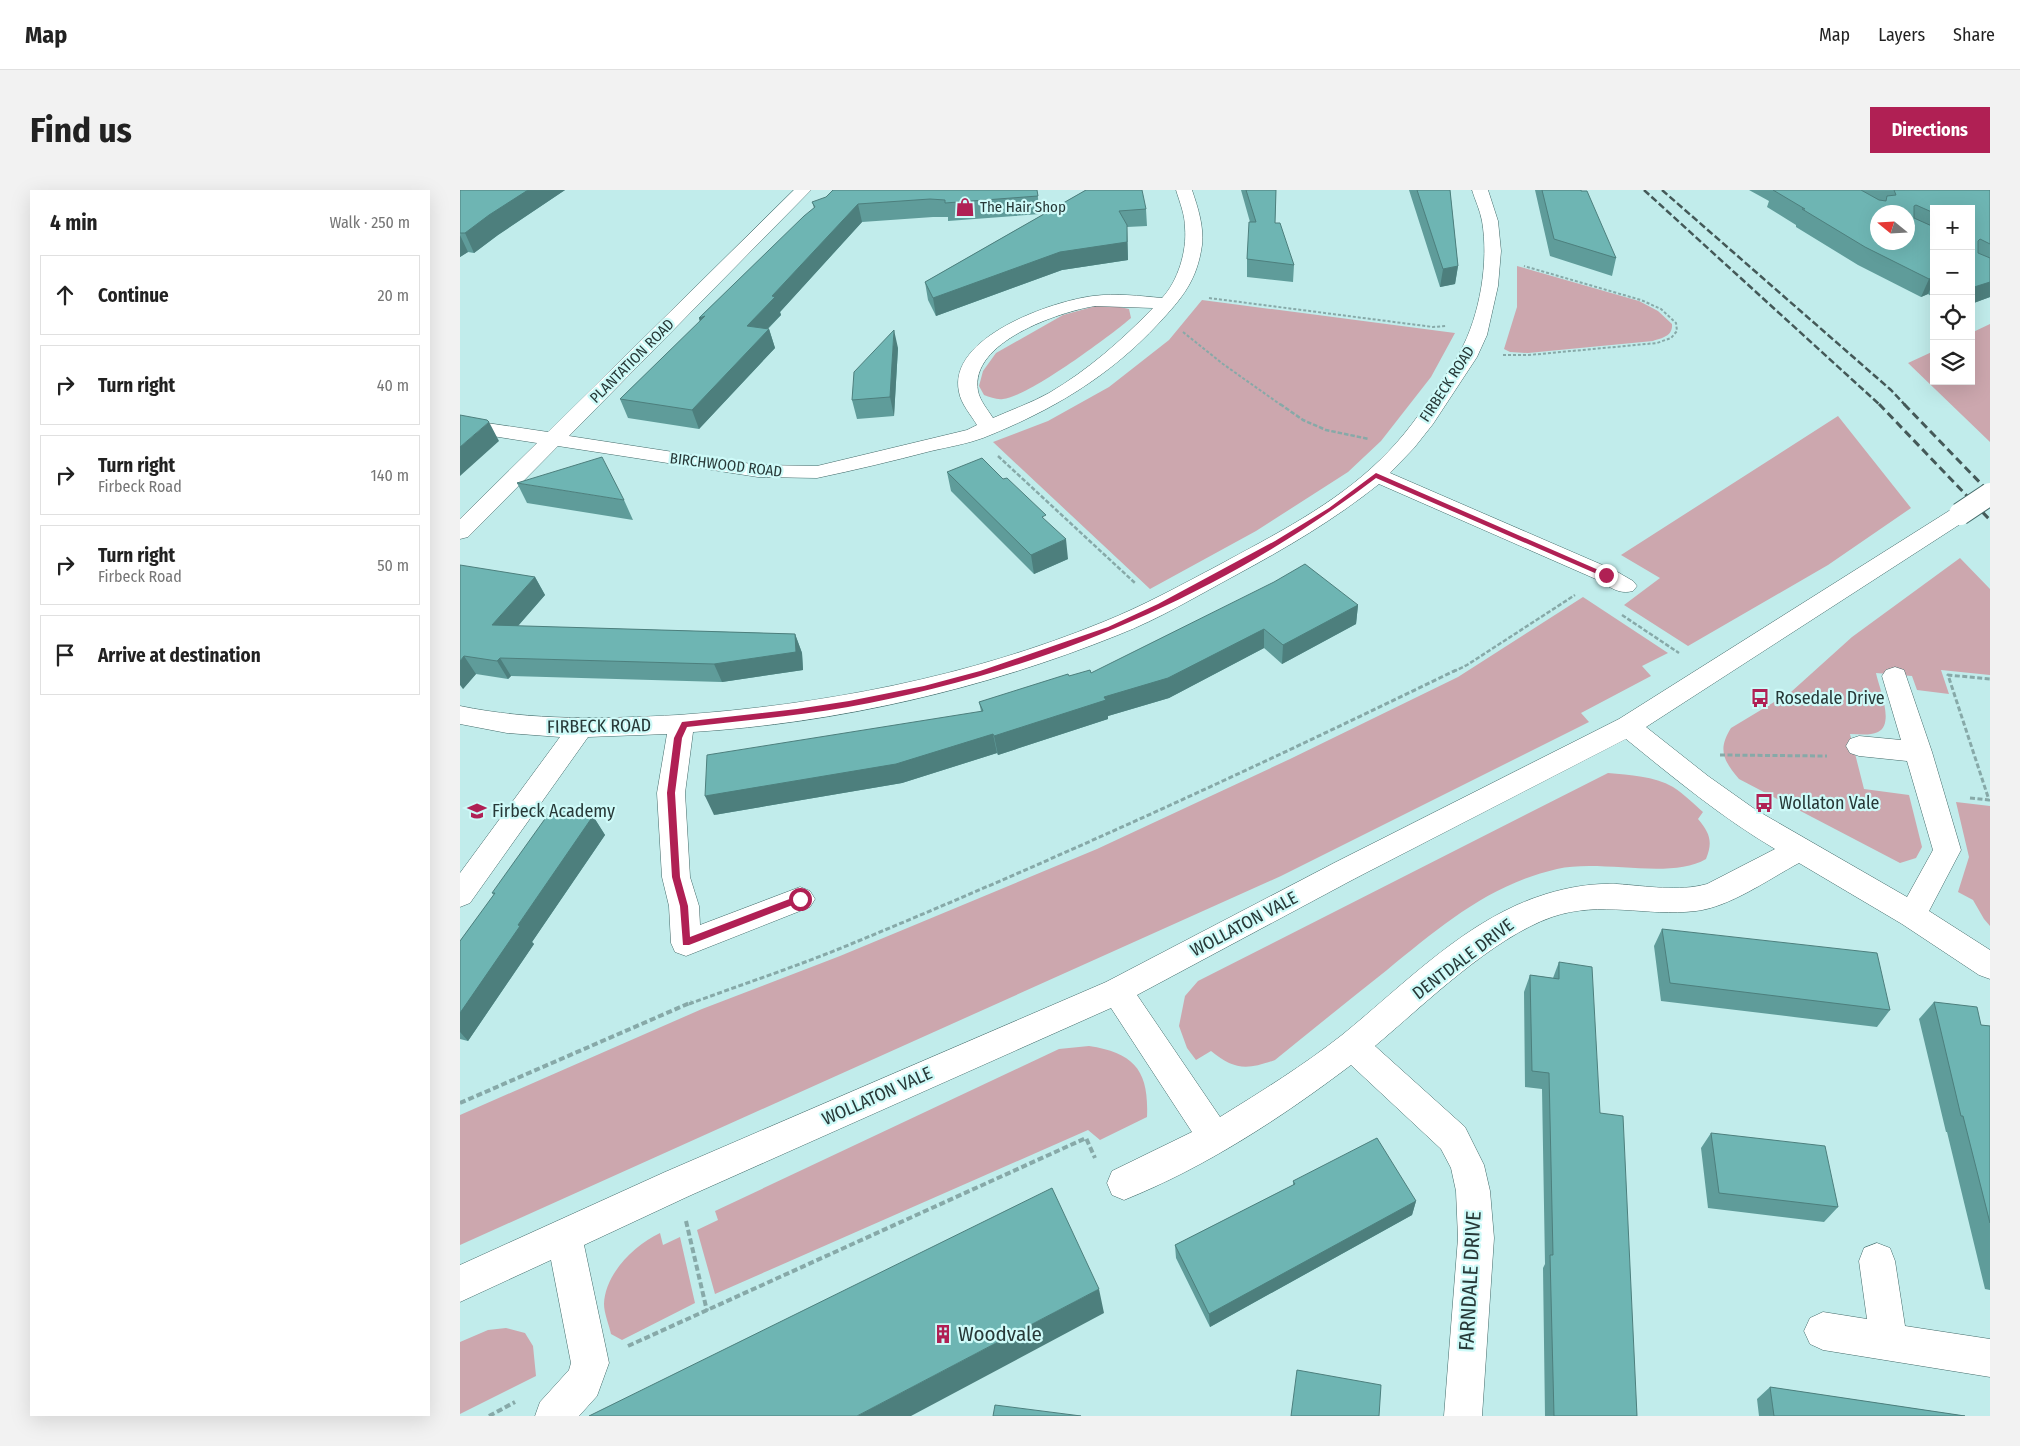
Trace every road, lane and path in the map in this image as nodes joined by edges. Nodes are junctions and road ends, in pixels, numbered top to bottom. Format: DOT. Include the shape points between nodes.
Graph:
graph roads {
  1 [pos="803,190"];
  2 [pos="1184,190"];
  3 [pos="1480,190"];
  4 [pos="1492,259"];
  5 [pos="1172,299"];
  6 [pos="1151,320"];
  7 [pos="1474,342"];
  8 [pos="460,426"];
  9 [pos="981,430"];
  10 [pos="553,439"];
  11 [pos="1404,446"];
  12 [pos="1376,475"];
  13 [pos="1990,494"];
  14 [pos="460,532"];
  15 [pos="1616,581"];
  16 [pos="1160,606"];
  17 [pos="1621,614"];
  18 [pos="1672,648"];
  19 [pos="1895,676"];
  20 [pos="1990,679"];
  21 [pos="460,715"];
  22 [pos="684,724"];
  23 [pos="1628,726"];
  24 [pos="580,729"];
  25 [pos="1859,746"];
  26 [pos="1919,752"];
  27 [pos="1676,764"];
  28 [pos="1931,794"];
  29 [pos="1799,849"];
  30 [pos="460,895"];
  31 [pos="800,899"];
  32 [pos="1912,915"];
  33 [pos="1990,966"];
  34 [pos="1117,991"];
  35 [pos="1352,1046"];
  36 [pos="460,1103"];
  37 [pos="1215,1138"];
  38 [pos="1124,1183"];
  39 [pos="677,1184"];
  40 [pos="564,1237"];
  41 [pos="1877,1261"];
  42 [pos="460,1284"];
  43 [pos="707,1311"];
  44 [pos="1823,1332"];
  45 [pos="1889,1342"];
  46 [pos="1990,1358"];
  47 [pos="590,1363"];
  48 [pos="523,1398"];
  49 [pos="490,1416"];
  50 [pos="554,1416"];
  51 [pos="1463,1416"];
  1 -- 10 [label="street, PLANTATION ROAD"];
  2 -- 5 [label="street, BIRCHWOOD ROAD" via="1192,215 1193,246 1186,273"];
  3 -- 4 [label="street, FIRBECK ROAD" via="1490,221"];
  4 -- 7 [label="street, FIRBECK ROAD" via="1489,288"];
  4 -- 7 [label="path" via="1652,304 1676,323 1677,331 1667,340 1647,344 1529,355 1503,355"];
  5 -- 6 [label="street, BIRCHWOOD ROAD"];
  5 -- 7 [label="path" via="1454,326"];
  5 -- 9 [label="street" via="1113,300 1071,305 1043,313 998,339 982,352 968,378 968,391"];
  6 -- 9 [label="street, BIRCHWOOD ROAD" via="1092,374 1054,398"];
  6 -- 11 [label="path" via="1187,334 1303,420 1326,430"];
  7 -- 11 [label="street, FIRBECK ROAD" via="1434,410"];
  8 -- 10 [label="street, BIRCHWOOD ROAD"];
  9 -- 10 [label="street, BIRCHWOOD ROAD" via="864,462 817,472 789,473"];
  9 -- 16 [label="path"];
  10 -- 14 [label="street, PLANTATION ROAD"];
  11 -- 12 [label="street, FIRBECK ROAD"];
  12 -- 15 [label="street"];
  12 -- 16 [label="street, FIRBECK ROAD" via="1331,509 1277,543"];
  13 -- 23 [label="street, WOLLATON VALE, bridge"];
  15 -- 36 [label="path" via="1467,665 1091,840 858,941 682,1006"];
  16 -- 22 [label="street, FIRBECK ROAD" via="1110,629 982,673 924,688 797,712"];
  17 -- 18 [label="path"];
  19 -- 26 [label="street"];
  20 -- 28 [label="path" via="1948,675 1988,800"];
  21 -- 24 [label="street, FIRBECK ROAD" via="529,726"];
  22 -- 24 [label="street, FIRBECK ROAD"];
  22 -- 31 [label="street" via="678,738 671,793 676,877 684,906 686,943"];
  23 -- 27 [label="street"];
  23 -- 34 [label="street, WOLLATON VALE"];
  24 -- 30 [label="street"];
  25 -- 26 [label="street"];
  25 -- 27 [label="path" via="1852,756 1718,755"];
  26 -- 28 [label="street"];
  27 -- 29 [label="street" via="1746,818"];
  28 -- 32 [label="street" via="1947,850"];
  29 -- 32 [label="street"];
  29 -- 35 [label="street, DENTDALE DRIVE" via="1715,894 1697,899 1578,898 1516,919 1464,953"];
  32 -- 33 [label="street"];
  34 -- 37 [label="street"];
  34 -- 39 [label="street, WOLLATON VALE"];
  35 -- 37 [label="street, DENTDALE DRIVE" via="1287,1094"];
  35 -- 51 [label="street, FARNDALE DRIVE" via="1453,1138 1467,1165 1473,1191 1476,1238"];
  37 -- 38 [label="street, DENTDALE DRIVE"];
  38 -- 43 [label="path" via="1111,1189 1086,1138"];
  39 -- 40 [label="street, WOLLATON VALE"];
  39 -- 43 [label="path"];
  40 -- 42 [label="street, WOLLATON VALE"];
  40 -- 47 [label="street"];
  41 -- 45 [label="street"];
  43 -- 47 [label="path"];
  44 -- 45 [label="street"];
  45 -- 46 [label="street"];
  47 -- 50 [label="street" via="583,1382"];
  48 -- 49 [label="path"];
}
